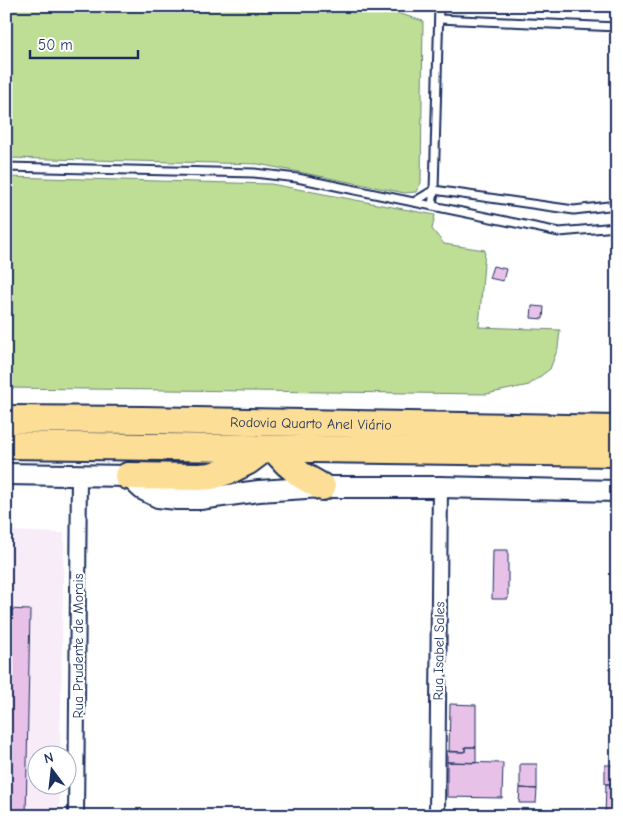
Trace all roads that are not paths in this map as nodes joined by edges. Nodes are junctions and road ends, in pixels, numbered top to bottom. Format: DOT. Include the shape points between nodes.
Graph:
graph roads {
  1 [pos="439,6"];
  2 [pos="439,19"];
  3 [pos="617,27"];
  4 [pos="6,167"];
  5 [pos="434,190"];
  6 [pos="414,202"];
  7 [pos="617,205"];
  8 [pos="432,206"];
  9 [pos="617,226"];
  10 [pos="6,419"];
  11 [pos="617,429"];
  12 [pos="6,445"];
  13 [pos="269,449"];
  14 [pos="617,453"];
  15 [pos="6,474"];
  16 [pos="79,475"];
  17 [pos="128,476"];
  18 [pos="322,487"];
  19 [pos="440,487"];
  20 [pos="617,491"];
  21 [pos="76,816"];
  22 [pos="437,816"];
  1 -- 2 [label="lane"];
  2 -- 3 [label="lane"];
  2 -- 5 [label="lane"];
  4 -- 6 [label="lane" via="254,173 297,178"];
  5 -- 6 [label="lane"];
  5 -- 7 [label="lane" via="574,210"];
  5 -- 8 [label="lane"];
  6 -- 8 [label="lane"];
  8 -- 9 [label="lane" via="559,232"];
  10 -- 11 [label="highway, Rodovia Quarto Anel Viário"];
  12 -- 13 [label="highway, Rodovia Quarto Anel Viário"];
  13 -- 14 [label="highway, Rodovia Quarto Anel Viário"];
  13 -- 17 [label="highway" via="230,470 211,476"];
  13 -- 18 [label="highway"];
  15 -- 16 [label="street"];
  16 -- 17 [label="street"];
  16 -- 21 [label="street, Rua Prudente de Morais"];
  17 -- 18 [label="street" via="142,490 158,497 177,499"];
  18 -- 19 [label="street"];
  19 -- 20 [label="street"];
  19 -- 22 [label="street, Rua Isabel Sales"];
}
